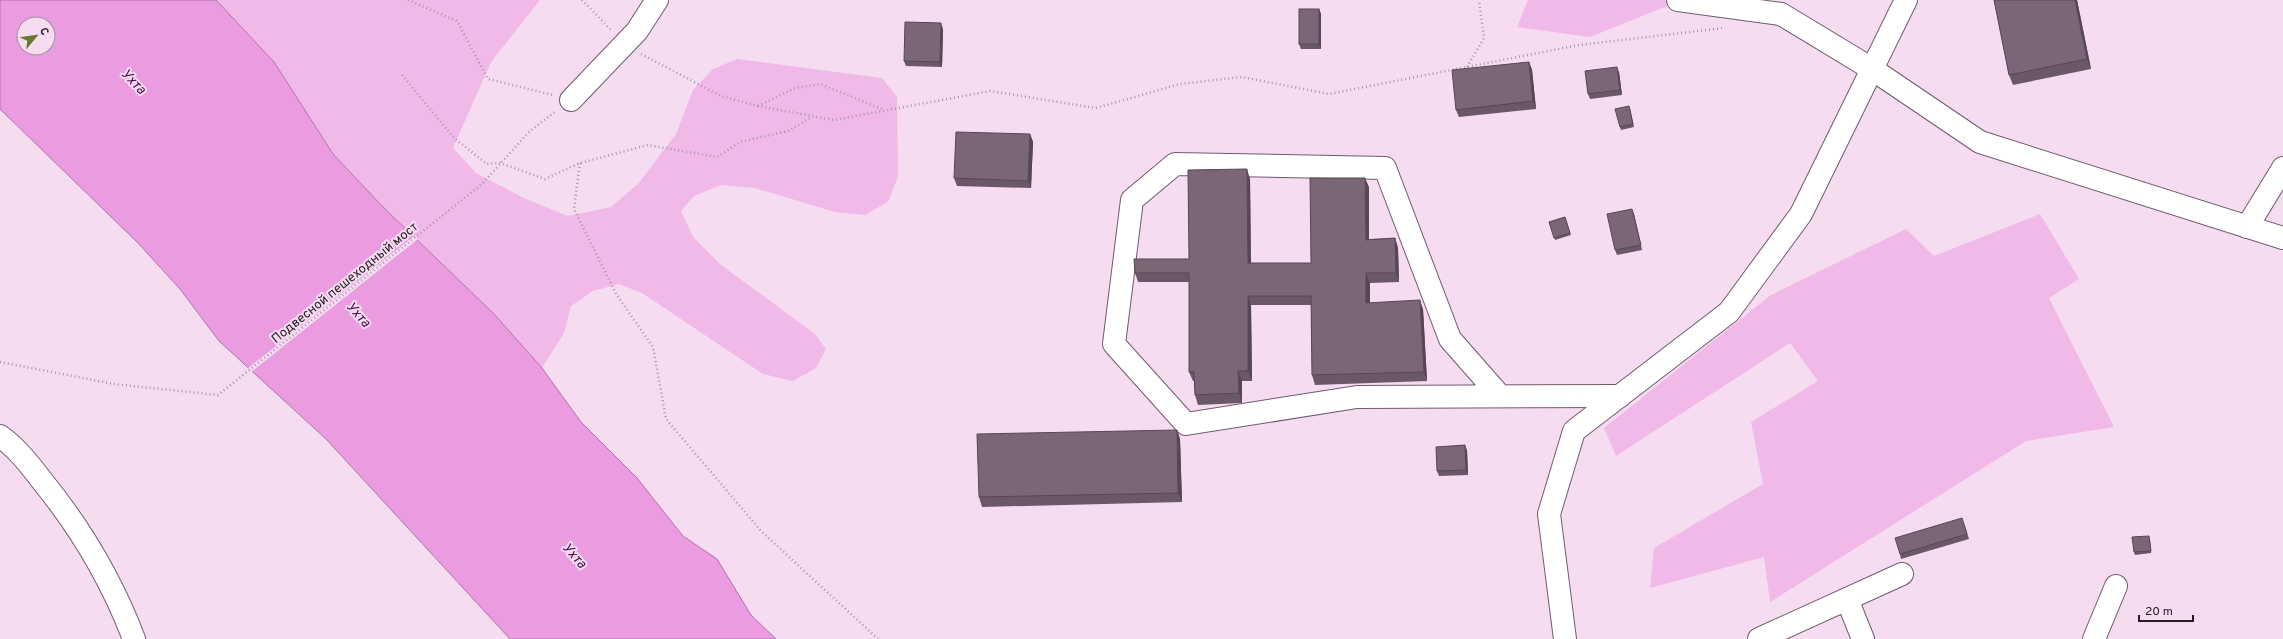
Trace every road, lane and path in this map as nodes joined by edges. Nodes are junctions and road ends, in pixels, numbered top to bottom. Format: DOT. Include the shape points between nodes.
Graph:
graph roads {
  1 [pos="408,0"];
  2 [pos="582,0"];
  3 [pos="645,0"];
  4 [pos="657,0"];
  5 [pos="1479,0"];
  6 [pos="1678,0"];
  7 [pos="1906,0"];
  8 [pos="1730,27"];
  9 [pos="631,38"];
  10 [pos="1467,67"];
  11 [pos="1872,69"];
  12 [pos="402,75"];
  13 [pos="571,100"];
  14 [pos="758,106"];
  15 [pos="883,110"];
  16 [pos="812,117"];
  17 [pos="500,163"];
  18 [pos="580,163"];
  19 [pos="2283,168"];
  20 [pos="2247,227"];
  21 [pos="2283,238"];
  22 [pos="0,362"];
  23 [pos="1500,396"];
  24 [pos="1620,396"];
  25 [pos="0,436"];
  26 [pos="1902,574"];
  27 [pos="2116,586"];
  28 [pos="1847,599"];
  29 [pos="134,639"];
  30 [pos="878,639"];
  31 [pos="1565,639"];
  32 [pos="1759,639"];
  33 [pos="1863,639"];
  34 [pos="2094,639"];
  1 -- 13 [label="path" via="458,21 488,79"];
  2 -- 9 [label="path"];
  3 -- 9 [label="street"];
  4 -- 9 [label="street"];
  5 -- 10 [label="path" via="1484,38"];
  6 -- 11 [label="street" via="1781,14"];
  7 -- 11 [label="street"];
  8 -- 10 [label="path" via="1579,44"];
  9 -- 13 [label="street"];
  9 -- 14 [label="path" via="720,96"];
  10 -- 15 [label="path" via="1329,94 1242,76 1180,84 1096,108 990,92"];
  11 -- 20 [label="street" via="1980,142"];
  11 -- 24 [label="street" via="1801,214 1729,312"];
  12 -- 17 [label="path" via="454,138 487,164"];
  13 -- 17 [label="path, Подвесной пешеходный мост" via="530,131"];
  14 -- 15 [label="path" via="795,88 820,84"];
  14 -- 16 [label="path"];
  15 -- 16 [label="path" via="834,120"];
  16 -- 18 [label="path" via="788,131 740,142 717,157 648,145"];
  17 -- 18 [label="path" via="545,179"];
  17 -- 22 [label="path, Подвесной пешеходный мост" via="482,184 218,395 114,384"];
  18 -- 30 [label="path" via="574,209 616,294 653,347 666,419 761,531"];
  19 -- 20 [label="street"];
  20 -- 21 [label="street"];
  23 -- 23 [label="street" via="1357,397 1186,424 1114,344 1132,200 1174,164 1385,168 1450,339"];
  23 -- 24 [label="street"];
  24 -- 31 [label="street" via="1574,431 1549,514"];
  25 -- 29 [label="street" via="30,465 74,521 110,583"];
  26 -- 28 [label="street"];
  27 -- 34 [label="street"];
  28 -- 32 [label="street"];
  28 -- 33 [label="street"];
}
